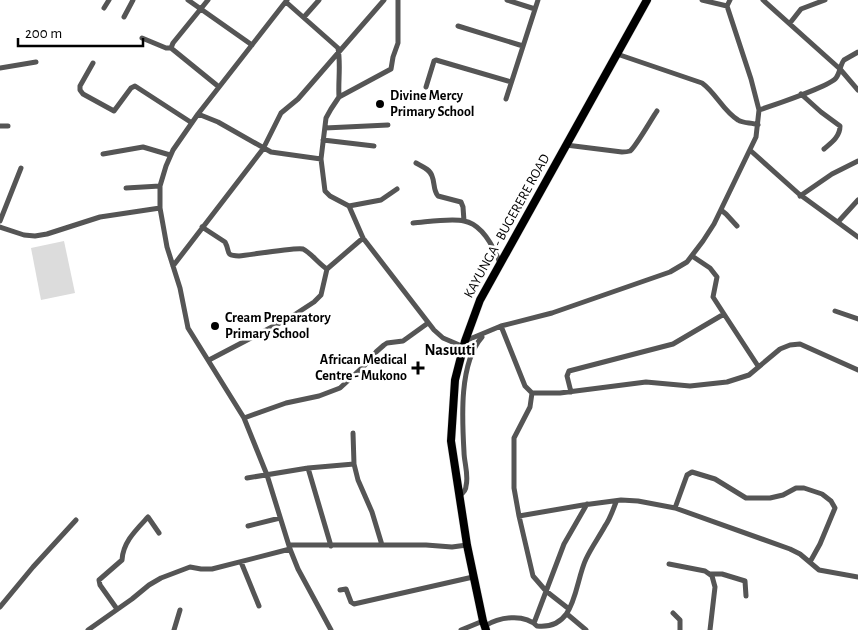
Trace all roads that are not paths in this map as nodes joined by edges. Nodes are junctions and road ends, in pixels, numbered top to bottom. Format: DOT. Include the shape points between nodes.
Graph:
graph roads {
  1 [pos="109,0"];
  2 [pos="133,0"];
  3 [pos="188,0"];
  4 [pos="208,0"];
  5 [pos="319,0"];
  6 [pos="384,0"];
  7 [pos="398,0"];
  8 [pos="507,0"];
  9 [pos="538,0"];
  10 [pos="647,0"];
  11 [pos="702,0"];
  12 [pos="730,0"];
  13 [pos="764,0"];
  14 [pos="825,0"];
  15 [pos="286,1"];
  16 [pos="727,6"];
  17 [pos="104,8"];
  18 [pos="200,9"];
  19 [pos="535,9"];
  20 [pos="304,16"];
  21 [pos="124,18"];
  22 [pos="790,23"];
  23 [pos="458,26"];
  24 [pos="142,38"];
  25 [pos="252,45"];
  26 [pos="523,46"];
  27 [pos="172,48"];
  28 [pos="858,52"];
  29 [pos="339,53"];
  30 [pos="617,54"];
  31 [pos="36,62"];
  32 [pos="93,63"];
  33 [pos="0,68"];
  34 [pos="840,69"];
  35 [pos="510,82"];
  36 [pos="219,87"];
  37 [pos="426,87"];
  38 [pos="858,90"];
  39 [pos="802,94"];
  40 [pos="339,97"];
  41 [pos="506,99"];
  42 [pos="759,110"];
  43 [pos="658,111"];
  44 [pos="198,114"];
  45 [pos="192,122"];
  46 [pos="388,125"];
  47 [pos="758,125"];
  48 [pos="0,126"];
  49 [pos="8,126"];
  50 [pos="325,128"];
  51 [pos="323,140"];
  52 [pos="566,145"];
  53 [pos="374,146"];
  54 [pos="263,149"];
  55 [pos="824,150"];
  56 [pos="751,151"];
  57 [pos="103,154"];
  58 [pos="170,155"];
  59 [pos="321,159"];
  60 [pos="858,161"];
  61 [pos="416,163"];
  62 [pos="21,168"];
  63 [pos="160,186"];
  64 [pos="126,188"];
  65 [pos="397,189"];
  66 [pos="800,196"];
  67 [pos="858,200"];
  68 [pos="349,206"];
  69 [pos="160,208"];
  70 [pos="721,210"];
  71 [pos="0,221"];
  72 [pos="464,221"];
  73 [pos="838,222"];
  74 [pos="413,223"];
  75 [pos="737,226"];
  76 [pos="0,227"];
  77 [pos="202,228"];
  78 [pos="858,237"];
  79 [pos="363,238"];
  80 [pos="692,256"];
  81 [pos="500,263"];
  82 [pos="173,266"];
  83 [pos="327,269"];
  84 [pos="836,311"];
  85 [pos="724,314"];
  86 [pos="858,319"];
  87 [pos="428,323"];
  88 [pos="501,326"];
  89 [pos="484,334"];
  90 [pos="464,344"];
  91 [pos="209,360"];
  92 [pos="758,366"];
  93 [pos="858,370"];
  94 [pos="571,392"];
  95 [pos="532,393"];
  96 [pos="244,418"];
  97 [pos="353,433"];
  98 [pos="354,464"];
  99 [pos="308,468"];
  100 [pos="267,475"];
  101 [pos="247,478"];
  102 [pos="460,495"];
  103 [pos="616,502"];
  104 [pos="587,504"];
  105 [pos="675,508"];
  106 [pos="519,516"];
  107 [pos="280,518"];
  108 [pos="76,520"];
  109 [pos="248,526"];
  110 [pos="159,533"];
  111 [pos="382,545"];
  112 [pos="467,545"];
  113 [pos="331,546"];
  114 [pos="290,547"];
  115 [pos="241,562"];
  116 [pos="810,562"];
  117 [pos="669,564"];
  118 [pos="710,574"];
  119 [pos="473,577"];
  120 [pos="858,577"];
  121 [pos="340,590"];
  122 [pos="546,591"];
  123 [pos="746,596"];
  124 [pos="259,606"];
  125 [pos="0,607"];
  126 [pos="118,609"];
  127 [pos="180,610"];
  128 [pos="568,611"];
  129 [pos="673,613"];
  130 [pos="534,623"];
  131 [pos="484,626"];
  132 [pos="88,630"];
  133 [pos="174,630"];
  134 [pos="331,630"];
  135 [pos="461,630"];
  136 [pos="586,630"];
  137 [pos="680,630"];
  138 [pos="710,630"];
  1 -- 17 [label="street"];
  2 -- 21 [label="street"];
  3 -- 18 [label="street"];
  4 -- 18 [label="street"];
  5 -- 20 [label="street"];
  6 -- 29 [label="street"];
  7 -- 40 [label="street" via="398,43 391,69"];
  8 -- 19 [label="street"];
  9 -- 19 [label="street"];
  10 -- 30 [label="main road, KAYUNGA - BUGERERE ROAD"];
  11 -- 16 [label="street"];
  12 -- 16 [label="street"];
  13 -- 22 [label="street"];
  14 -- 22 [label="street" via="801,9"];
  15 -- 20 [label="street"];
  15 -- 25 [label="street"];
  16 -- 42 [label="street"];
  18 -- 25 [label="street"];
  18 -- 27 [label="street"];
  19 -- 26 [label="street"];
  20 -- 29 [label="street" via="337,45"];
  22 -- 34 [label="street"];
  23 -- 26 [label="street"];
  24 -- 27 [label="street"];
  25 -- 36 [label="street"];
  26 -- 35 [label="street"];
  27 -- 36 [label="street"];
  28 -- 34 [label="street" via="844,60"];
  29 -- 40 [label="street"];
  29 -- 54 [label="street" via="282,113"];
  30 -- 47 [label="street" via="702,83 734,117 741,122"];
  30 -- 52 [label="main road, KAYUNGA - BUGERERE ROAD"];
  31 -- 33 [label="street"];
  32 -- 45 [label="street" via="80,86 83,94 114,111 134,86"];
  34 -- 38 [label="street"];
  34 -- 39 [label="street" via="829,84"];
  35 -- 37 [label="street" via="436,60"];
  35 -- 41 [label="street"];
  36 -- 44 [label="street"];
  39 -- 42 [label="street"];
  39 -- 55 [label="street" via="840,126 838,136"];
  40 -- 50 [label="street" via="326,118"];
  42 -- 47 [label="street"];
  43 -- 52 [label="street" via="629,151"];
  44 -- 45 [label="street"];
  44 -- 54 [label="street"];
  45 -- 58 [label="street"];
  46 -- 50 [label="street"];
  47 -- 56 [label="street"];
  48 -- 49 [label="street"];
  50 -- 51 [label="street"];
  51 -- 53 [label="street"];
  51 -- 59 [label="street"];
  52 -- 81 [label="main road, KAYUNGA - BUGERERE ROAD"];
  54 -- 59 [label="street"];
  54 -- 77 [label="street"];
  56 -- 66 [label="street"];
  56 -- 70 [label="street"];
  57 -- 58 [label="street" via="143,147"];
  58 -- 63 [label="street"];
  59 -- 68 [label="street" via="326,191"];
  60 -- 66 [label="street"];
  61 -- 72 [label="street" via="432,175 438,196 461,202"];
  62 -- 71 [label="street"];
  63 -- 64 [label="street"];
  63 -- 69 [label="street"];
  65 -- 68 [label="street" via="382,200"];
  66 -- 73 [label="street"];
  67 -- 73 [label="street"];
  68 -- 79 [label="street"];
  69 -- 76 [label="street" via="100,216 35,236"];
  69 -- 82 [label="street"];
  70 -- 75 [label="street"];
  70 -- 80 [label="street"];
  72 -- 74 [label="street"];
  72 -- 81 [label="street" via="491,242"];
  73 -- 78 [label="street"];
  77 -- 82 [label="street"];
  77 -- 83 [label="street" via="225,242 230,256 302,249"];
  79 -- 83 [label="street"];
  79 -- 87 [label="street"];
  80 -- 85 [label="street" via="717,277 713,297"];
  80 -- 88 [label="street" via="670,272 552,313"];
  81 -- 90 [label="main road, KAYUNGA - BUGERERE ROAD" via="480,300"];
  82 -- 91 [label="street" via="188,328"];
  83 -- 91 [label="street" via="321,295 314,302"];
  84 -- 86 [label="street"];
  85 -- 92 [label="street"];
  85 -- 94 [label="street" via="673,344 569,371"];
  87 -- 90 [label="street" via="443,338"];
  87 -- 96 [label="street" via="403,341 384,345 340,388"];
  88 -- 89 [label="street"];
  88 -- 95 [label="street" via="525,386"];
  89 -- 90 [label="street"];
  89 -- 102 [label="street" via="474,347 465,380 463,429 467,479 466,488"];
  90 -- 102 [label="main road, KAYUNGA - BUGERERE ROAD" via="455,380 451,441"];
  91 -- 96 [label="street"];
  92 -- 93 [label="street" via="780,348 800,344"];
  92 -- 94 [label="street" via="749,375 727,382 690,386 646,382"];
  94 -- 95 [label="street"];
  95 -- 106 [label="street" via="530,408 514,438 514,488"];
  96 -- 100 [label="street"];
  97 -- 98 [label="street"];
  98 -- 99 [label="street"];
  98 -- 111 [label="street"];
  99 -- 100 [label="street"];
  99 -- 113 [label="street"];
  100 -- 101 [label="street"];
  100 -- 107 [label="street"];
  102 -- 112 [label="main road, KAYUNGA - BUGERERE ROAD"];
  103 -- 104 [label="street"];
  103 -- 105 [label="street" via="638,501"];
  103 -- 128 [label="street" via="585,561"];
  104 -- 106 [label="street"];
  104 -- 122 [label="street" via="564,544"];
  105 -- 116 [label="street" via="790,549"];
  105 -- 116 [label="street" via="687,475 692,472 716,479 746,498 783,495 796,488 822,494 835,508"];
  106 -- 122 [label="street" via="533,576"];
  107 -- 109 [label="street"];
  107 -- 114 [label="street"];
  108 -- 125 [label="street"];
  110 -- 126 [label="street" via="148,517 128,541 122,560 99,580"];
  111 -- 112 [label="street"];
  111 -- 113 [label="street"];
  112 -- 119 [label="main road, KAYUNGA - BUGERERE ROAD"];
  113 -- 114 [label="street"];
  114 -- 115 [label="street"];
  114 -- 134 [label="street" via="298,569"];
  115 -- 124 [label="street"];
  115 -- 126 [label="street" via="208,569 183,568 149,585"];
  116 -- 120 [label="street" via="819,570"];
  117 -- 118 [label="street"];
  118 -- 123 [label="street" via="744,580"];
  118 -- 138 [label="street" via="714,587"];
  119 -- 121 [label="street" via="354,604 346,589"];
  119 -- 131 [label="main road, KAYUNGA - BUGERERE ROAD"];
  122 -- 128 [label="street"];
  122 -- 130 [label="street"];
  126 -- 132 [label="street"];
  127 -- 133 [label="street"];
  128 -- 130 [label="street" via="550,626"];
  128 -- 136 [label="street"];
  129 -- 137 [label="street" via="680,620"];
  130 -- 131 [label="street" via="512,618"];
  131 -- 135 [label="street"];
}
